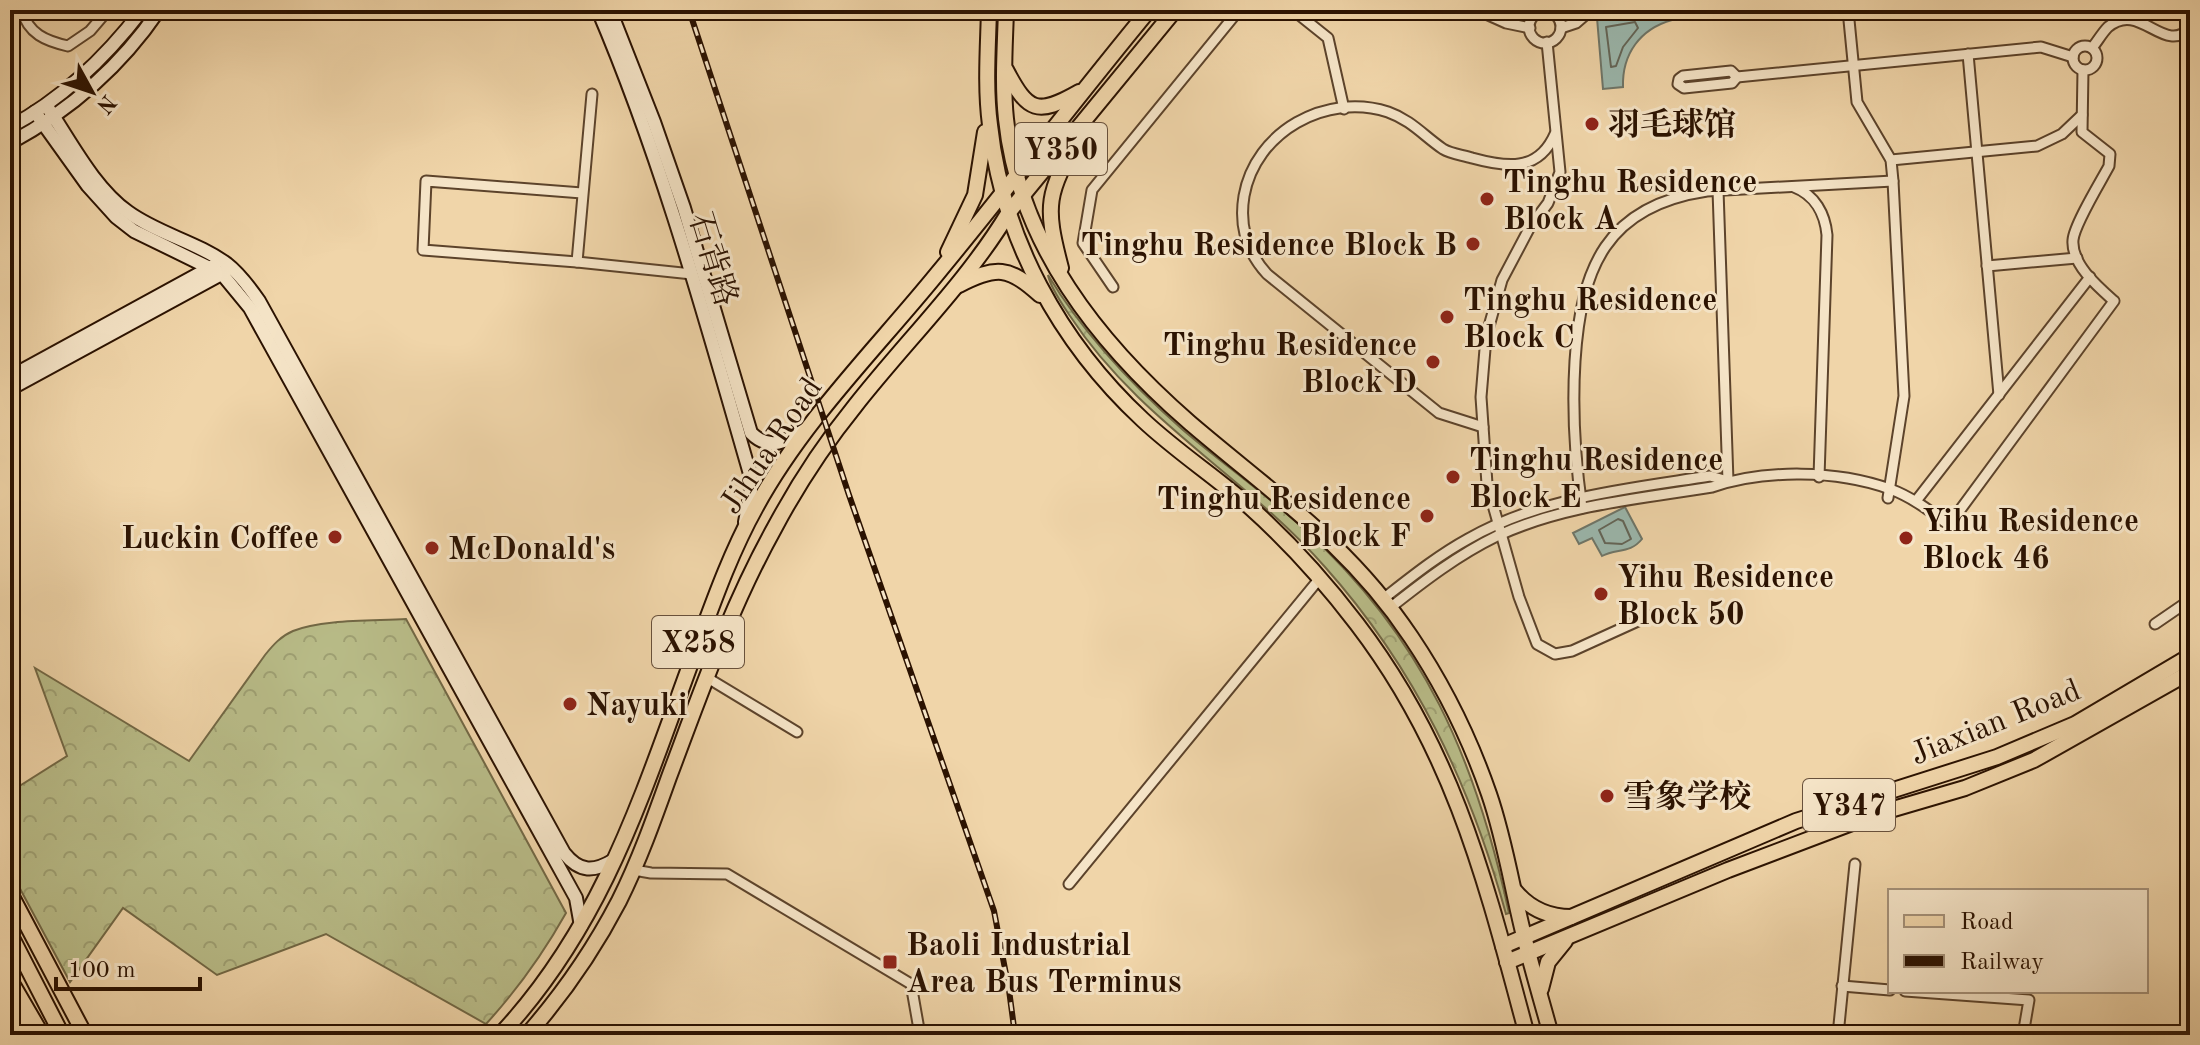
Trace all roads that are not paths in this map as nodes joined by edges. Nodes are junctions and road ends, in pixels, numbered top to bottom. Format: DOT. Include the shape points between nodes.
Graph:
graph roads {
  1 [pos="22,10"];
  2 [pos="108,10"];
  3 [pos="142,10"];
  4 [pos="159,10"];
  5 [pos="598,10"];
  6 [pos="610,10"];
  7 [pos="989,10"];
  8 [pos="1006,10"];
  9 [pos="1149,10"];
  10 [pos="1175,10"];
  11 [pos="1239,10"];
  12 [pos="1293,10"];
  13 [pos="1477,10"];
  14 [pos="1591,10"];
  15 [pos="1848,10"];
  16 [pos="1539,11"];
  17 [pos="1530,28"];
  18 [pos="1561,28"];
  19 [pos="2190,28"];
  20 [pos="1547,42"];
  21 [pos="2092,48"];
  22 [pos="1968,54"];
  23 [pos="2073,57"];
  24 [pos="1854,65"];
  25 [pos="1004,66"];
  26 [pos="2083,70"];
  27 [pos="1737,77"];
  28 [pos="1086,88"];
  29 [pos="592,94"];
  30 [pos="1100,102"];
  31 [pos="40,108"];
  32 [pos="1344,109"];
  33 [pos="988,112"];
  34 [pos="2082,115"];
  35 [pos="48,120"];
  36 [pos="10,127"];
  37 [pos="1556,131"];
  38 [pos="10,143"];
  39 [pos="1977,152"];
  40 [pos="1891,160"];
  41 [pos="1017,176"];
  42 [pos="1893,181"];
  43 [pos="1790,186"];
  44 [pos="1718,190"];
  45 [pos="1003,192"];
  46 [pos="582,193"];
  47 [pos="1022,196"];
  48 [pos="1009,212"];
  49 [pos="2077,258"];
  50 [pos="577,262"];
  51 [pos="1987,266"];
  52 [pos="221,267"];
  53 [pos="938,273"];
  54 [pos="692,274"];
  55 [pos="2090,277"];
  56 [pos="1065,283"];
  57 [pos="954,287"];
  58 [pos="1113,287"];
  59 [pos="1049,303"];
  60 [pos="10,377"];
  61 [pos="10,389"];
  62 [pos="1999,395"];
  63 [pos="1483,427"];
  64 [pos="809,428"];
  65 [pos="1819,477"];
  66 [pos="1728,481"];
  67 [pos="1889,494"];
  68 [pos="1580,497"];
  69 [pos="1916,501"];
  70 [pos="1582,508"];
  71 [pos="1498,524"];
  72 [pos="744,531"];
  73 [pos="1501,535"];
  74 [pos="1320,578"];
  75 [pos="2190,600"];
  76 [pos="1386,604"];
  77 [pos="1649,616"];
  78 [pos="2155,624"];
  79 [pos="2190,656"];
  80 [pos="2190,672"];
  81 [pos="706,677"];
  82 [pos="797,732"];
  83 [pos="617,858"];
  84 [pos="1855,864"];
  85 [pos="634,870"];
  86 [pos="1069,884"];
  87 [pos="1514,889"];
  88 [pos="10,893"];
  89 [pos="1575,916"];
  90 [pos="581,927"];
  91 [pos="10,934"];
  92 [pos="1573,935"];
  93 [pos="1524,937"];
  94 [pos="1503,946"];
  95 [pos="1529,954"];
  96 [pos="1507,962"];
  97 [pos="10,980"];
  98 [pos="1842,986"];
  99 [pos="1888,990"];
  100 [pos="1933,993"];
  101 [pos="1540,997"];
  102 [pos="10,1003"];
  103 [pos="28,1035"];
  104 [pos="42,1035"];
  105 [pos="62,1035"];
  106 [pos="85,1035"];
  107 [pos="500,1035"];
  108 [pos="527,1035"];
  109 [pos="920,1035"];
  110 [pos="1527,1035"];
  111 [pos="1551,1035"];
  112 [pos="1838,1035"];
  113 [pos="2023,1035"];
  1 -- 2 [label="street" via="32,30 46,41 68,46"];
  3 -- 31 [label="street" via="104,54"];
  4 -- 35 [label="street" via="115,64"];
  5 -- 54 [label="street, 石背路"];
  6 -- 64 [label="street, 石背路" via="684,208 751,433 778,444"];
  7 -- 33 [label="main road, X258"];
  8 -- 25 [label="main road"];
  9 -- 28 [label="main road, Y350"];
  10 -- 30 [label="main road, Y350"];
  11 -- 58 [label="street" via="1092,190 1083,243"];
  12 -- 32 [label="street" via="1328,38"];
  13 -- 17 [label="street"];
  14 -- 18 [label="street"];
  15 -- 24 [label="street"];
  16 -- 17 [label="street"];
  16 -- 18 [label="street" via="1554,14"];
  17 -- 20 [label="street" via="1534,38"];
  18 -- 20 [label="street"];
  19 -- 21 [label="street" via="2172,37 2130,18 2108,27"];
  20 -- 37 [label="street"];
  21 -- 23 [label="street" via="2080,47"];
  21 -- 26 [label="street" via="2096,63"];
  22 -- 23 [label="street" via="2041,47"];
  22 -- 24 [label="street"];
  22 -- 39 [label="street"];
  23 -- 26 [label="street"];
  24 -- 27 [label="street"];
  24 -- 40 [label="street" via="1857,102"];
  25 -- 28 [label="main road" via="1019,94 1035,106 1056,105"];
  25 -- 41 [label="main road" via="1006,122"];
  26 -- 34 [label="street"];
  27 -- 27 [label="street" via="1731,71 1683,76 1678,84 1684,88 1732,83"];
  28 -- 41 [label="main road, Y350"];
  29 -- 46 [label="street"];
  30 -- 47 [label="main road, Y350"];
  30 -- 56 [label="main road" via="1051,192 1051,228"];
  31 -- 35 [label="street"];
  31 -- 36 [label="street"];
  32 -- 37 [label="street" via="1390,113 1445,150 1507,166 1538,157"];
  32 -- 63 [label="street" via="1303,118 1262,152 1243,201 1250,251 1267,274 1439,413"];
  33 -- 45 [label="main road"];
  33 -- 53 [label="main road, X258" via="975,195"];
  34 -- 39 [label="street" via="2046,143"];
  34 -- 49 [label="street" via="2082,132 2110,154 2073,237"];
  35 -- 38 [label="street"];
  35 -- 52 [label="street" via="88,186 116,217 134,231"];
  37 -- 63 [label="street" via="1560,172 1548,203 1515,253 1493,308 1482,367"];
  39 -- 40 [label="street"];
  39 -- 51 [label="street"];
  40 -- 42 [label="street"];
  41 -- 45 [label="main road, Jihua Road / X258"];
  41 -- 47 [label="main road"];
  42 -- 43 [label="street"];
  42 -- 67 [label="street" via="1904,396"];
  43 -- 44 [label="street"];
  43 -- 65 [label="street" via="1817,204 1827,235"];
  44 -- 66 [label="street"];
  44 -- 68 [label="street" via="1683,194 1639,214 1604,247 1592,268 1579,315 1575,367"];
  45 -- 48 [label="main road"];
  45 -- 53 [label="main road, Jihua Road / X258"];
  46 -- 50 [label="street"];
  46 -- 50 [label="street" via="426,181 423,250"];
  47 -- 48 [label="main road, Jihua Road / X258"];
  47 -- 56 [label="main road"];
  48 -- 57 [label="main road, Jihua Road / X258"];
  48 -- 59 [label="main road"];
  49 -- 51 [label="street"];
  49 -- 55 [label="street"];
  50 -- 54 [label="street"];
  51 -- 62 [label="street"];
  52 -- 60 [label="street"];
  52 -- 61 [label="street"];
  52 -- 83 [label="street" via="246,282 259,301 564,853 592,871"];
  52 -- 90 [label="street" via="250,308 576,898"];
  53 -- 64 [label="main road, Jihua Road / X258"];
  54 -- 72 [label="street, 石背路" via="750,474"];
  55 -- 62 [label="street"];
  55 -- 69 [label="street" via="2114,301 1949,525"];
  56 -- 76 [label="main road" via="1142,377 1312,523"];
  57 -- 59 [label="main road" via="987,272 1008,272"];
  57 -- 81 [label="main road, Jihua Road / X258" via="855,406 794,494 744,587"];
  59 -- 74 [label="main road" via="1124,402 1249,506"];
  62 -- 69 [label="street"];
  63 -- 71 [label="street" via="1487,484"];
  64 -- 72 [label="main road, Jihua Road / X258"];
  65 -- 66 [label="street"];
  65 -- 67 [label="street" via="1855,481"];
  66 -- 68 [label="street" via="1710,476"];
  66 -- 70 [label="street"];
  67 -- 69 [label="street"];
  68 -- 70 [label="street"];
  68 -- 71 [label="street"];
  70 -- 73 [label="street"];
  71 -- 73 [label="street"];
  71 -- 76 [label="street" via="1449,550"];
  72 -- 83 [label="main road, Jihua Road / X258"];
  73 -- 76 [label="street"];
  73 -- 77 [label="street" via="1537,644 1555,654"];
  74 -- 86 [label="street"];
  74 -- 94 [label="main road" via="1378,653 1432,746 1474,846"];
  75 -- 78 [label="street"];
  76 -- 87 [label="main road" via="1434,674 1468,740 1499,825"];
  79 -- 89 [label="main road, Jiaxian Road / Y347" via="2062,729 1997,757 1796,821"];
  80 -- 92 [label="main road, Jiaxian Road / Y347" via="2034,760 1757,859"];
  81 -- 82 [label="street"];
  81 -- 85 [label="main road, Jihua Road / X258"];
  83 -- 90 [label="main road, Jihua Road / X258"];
  84 -- 98 [label="street"];
  85 -- 108 [label="main road, Jihua Road / X258" via="592,949"];
  85 -- 109 [label="street" via="727,874 911,984"];
  87 -- 89 [label="main road" via="1541,911"];
  87 -- 93 [label="main road"];
  88 -- 106 [label="main road"];
  89 -- 93 [label="main road, Jiaxian Road / Y347"];
  90 -- 107 [label="main road, Jihua Road / X258" via="544,984"];
  91 -- 105 [label="main road"];
  92 -- 95 [label="main road, Jiaxian Road / Y347"];
  92 -- 101 [label="main road" via="1548,962"];
  93 -- 94 [label="main road, Jiaxian Road / Y347"];
  93 -- 95 [label="main road"];
  94 -- 96 [label="main road"];
  95 -- 96 [label="main road, Jiaxian Road / Y347"];
  95 -- 101 [label="main road"];
  96 -- 110 [label="main road"];
  97 -- 104 [label="main road"];
  98 -- 99 [label="street"];
  98 -- 112 [label="street"];
  100 -- 113 [label="street" via="2029,1000"];
  101 -- 111 [label="main road"];
  102 -- 103 [label="main road"];
}
